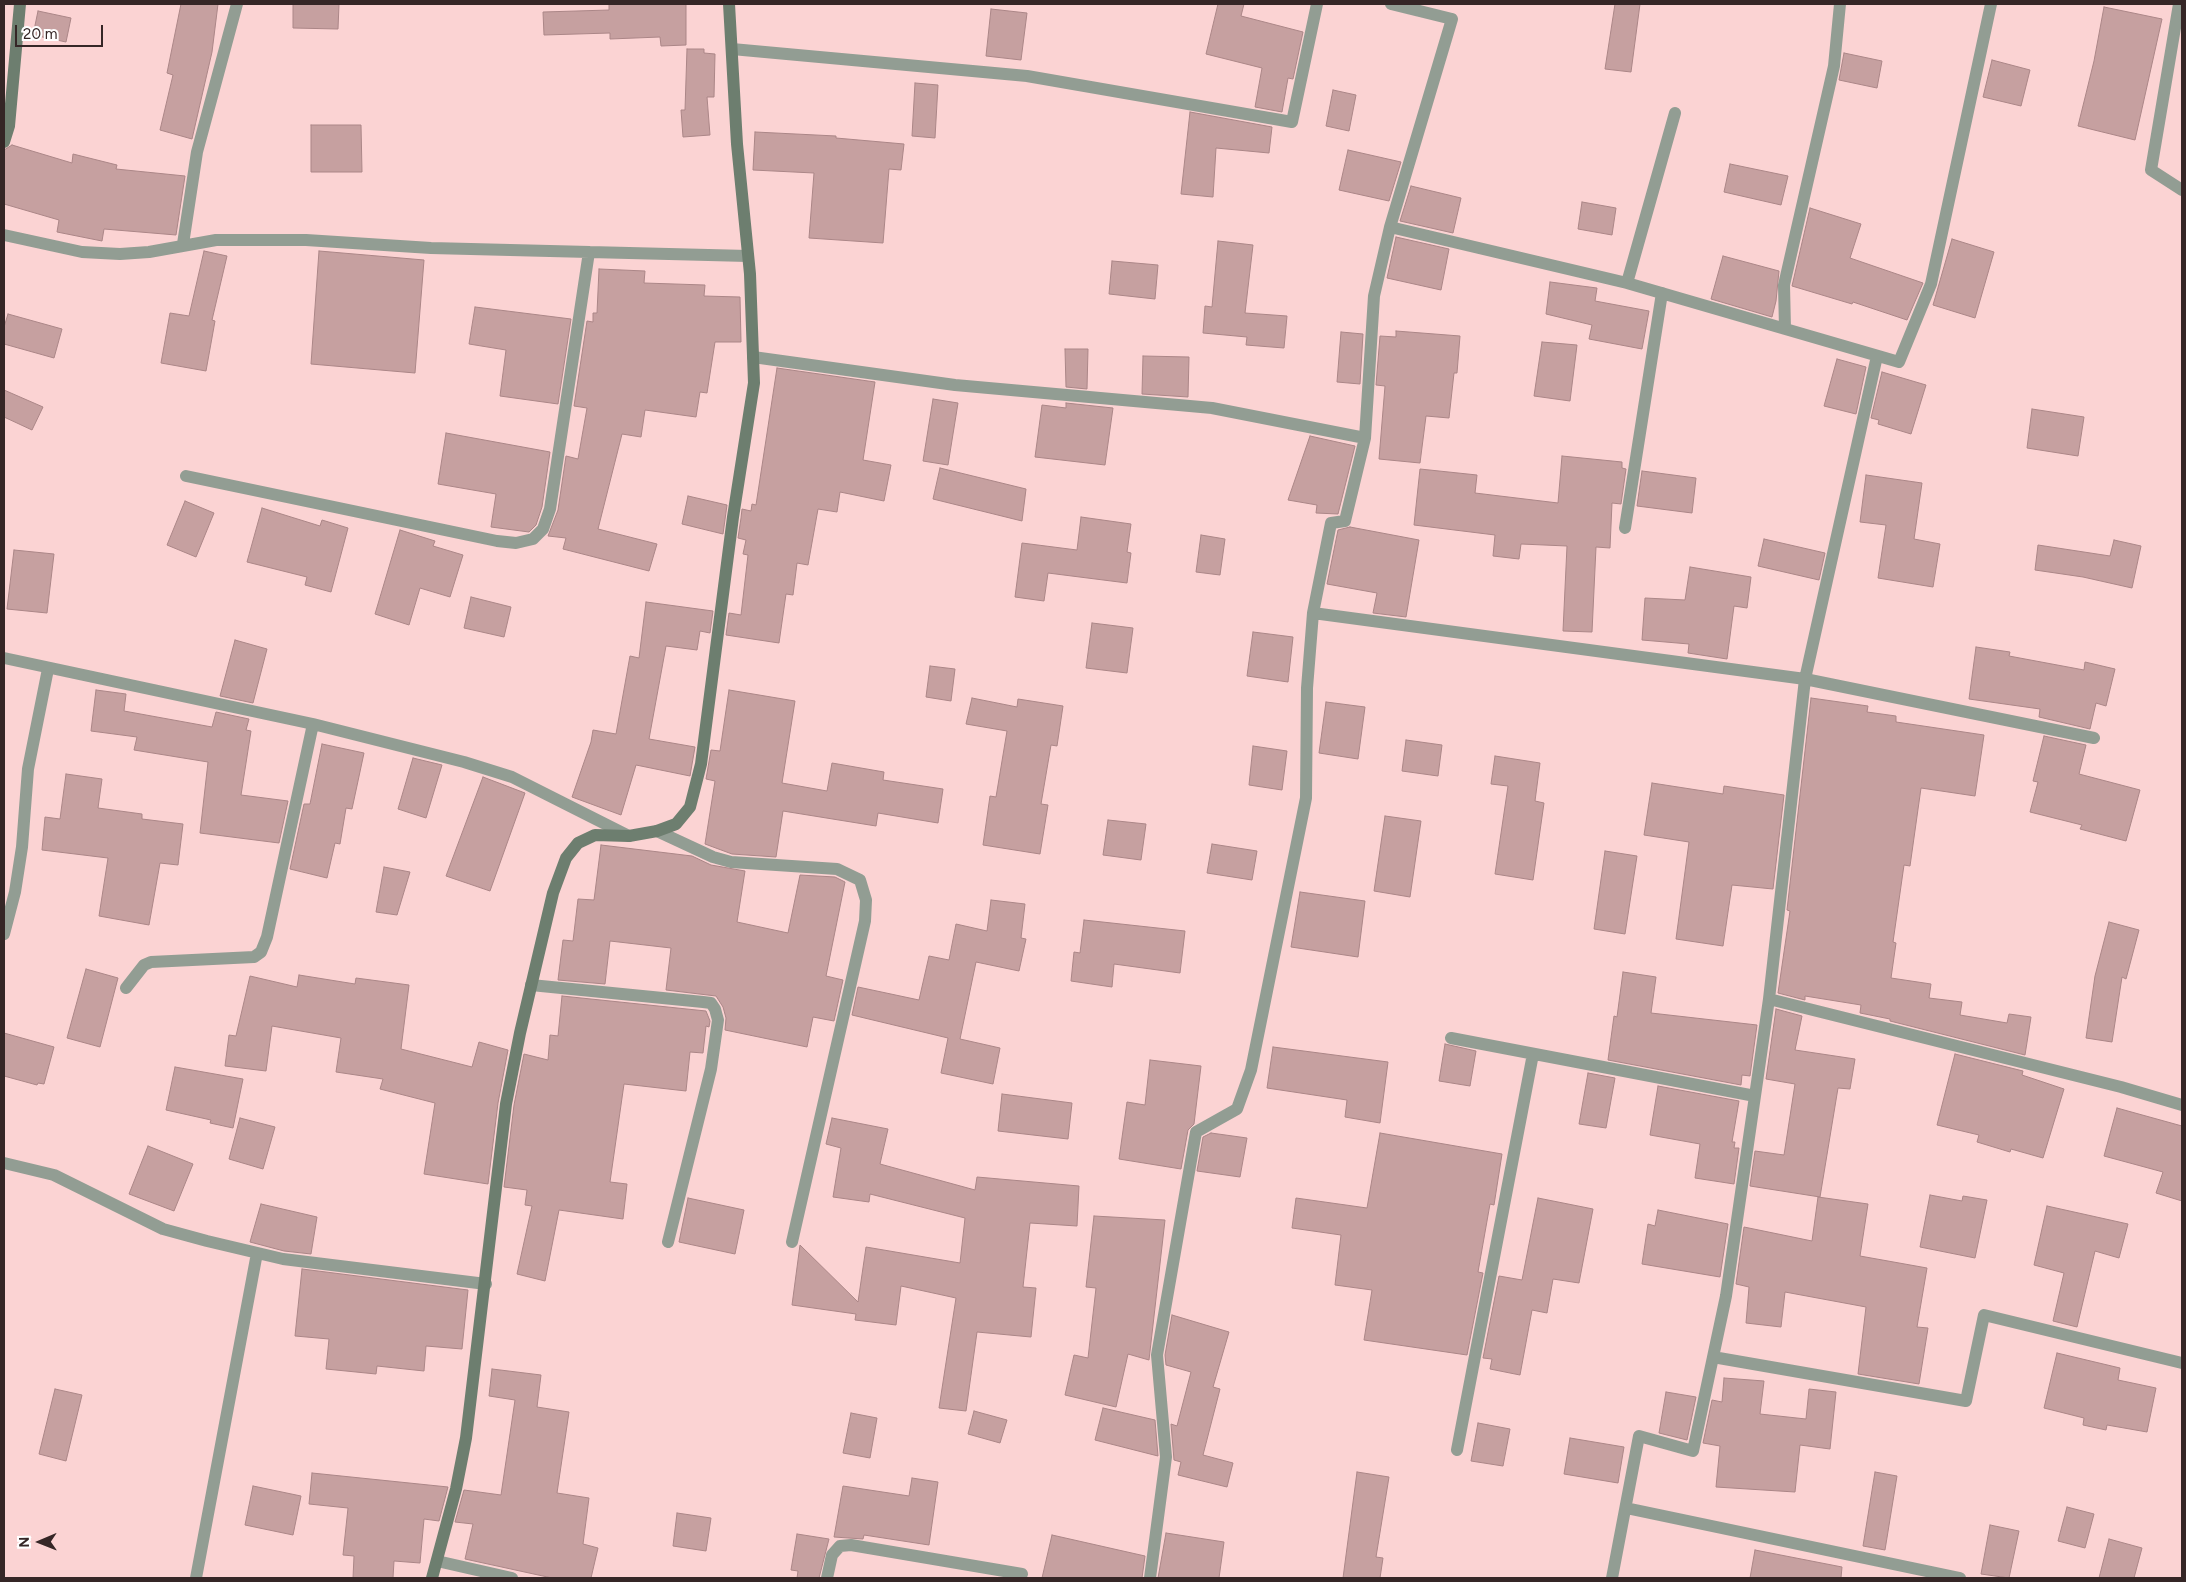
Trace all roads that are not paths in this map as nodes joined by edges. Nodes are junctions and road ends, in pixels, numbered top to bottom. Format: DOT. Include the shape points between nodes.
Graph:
graph roads {
  1 [pos="20,4"];
  2 [pos="237,4"];
  3 [pos="729,4"];
  4 [pos="1317,4"];
  5 [pos="1391,4"];
  6 [pos="1840,4"];
  7 [pos="1991,4"];
  8 [pos="2179,4"];
  9 [pos="732,49"];
  10 [pos="1675,112"];
  11 [pos="4,142"];
  12 [pos="2182,190"];
  13 [pos="1390,227"];
  14 [pos="4,235"];
  15 [pos="183,244"];
  16 [pos="589,252"];
  17 [pos="748,256"];
  18 [pos="1627,283"];
  19 [pos="1662,293"];
  20 [pos="1785,329"];
  21 [pos="1876,356"];
  22 [pos="753,357"];
  23 [pos="1365,438"];
  24 [pos="186,476"];
  25 [pos="1625,528"];
  26 [pos="1313,613"];
  27 [pos="4,658"];
  28 [pos="48,669"];
  29 [pos="1805,679"];
  30 [pos="313,724"];
  31 [pos="2094,738"];
  32 [pos="657,831"];
  33 [pos="629,836"];
  34 [pos="4,934"];
  35 [pos="531,985"];
  36 [pos="126,988"];
  37 [pos="1769,999"];
  38 [pos="1451,1038"];
  39 [pos="1533,1054"];
  40 [pos="1755,1096"];
  41 [pos="2182,1106"];
  42 [pos="4,1163"];
  43 [pos="668,1242"];
  44 [pos="792,1242"];
  45 [pos="257,1253"];
  46 [pos="486,1284"];
  47 [pos="1713,1357"];
  48 [pos="2182,1363"];
  49 [pos="1457,1450"];
  50 [pos="1626,1508"];
  51 [pos="436,1561"];
  52 [pos="1022,1574"];
  53 [pos="196,1578"];
  54 [pos="432,1578"];
  55 [pos="512,1578"];
  56 [pos="827,1578"];
  57 [pos="1150,1578"];
  58 [pos="1612,1578"];
  59 [pos="1960,1578"];
  1 -- 11 [label="street" via="9,126"];
  2 -- 15 [label="street" via="197,152"];
  3 -- 9 [label="street"];
  4 -- 9 [label="street" via="1292,122 1027,76"];
  5 -- 13 [label="street" via="1452,19"];
  6 -- 20 [label="street" via="1834,66 1784,285"];
  7 -- 21 [label="street" via="1931,284 1898,362"];
  8 -- 12 [label="street" via="2151,170"];
  9 -- 17 [label="street"];
  10 -- 18 [label="street"];
  13 -- 18 [label="street"];
  13 -- 23 [label="street" via="1374,296"];
  14 -- 15 [label="street" via="92,253 150,252"];
  15 -- 16 [label="street" via="216,240 306,240 431,248"];
  16 -- 17 [label="street"];
  16 -- 24 [label="street" via="550,509 542,529 533,539 516,543 496,541"];
  17 -- 22 [label="street"];
  18 -- 19 [label="street"];
  19 -- 20 [label="street"];
  19 -- 25 [label="street"];
  20 -- 21 [label="street"];
  21 -- 29 [label="street"];
  22 -- 23 [label="street" via="955,385 1212,408"];
  22 -- 32 [label="street" via="754,383 701,764 690,807 676,824"];
  23 -- 26 [label="street" via="1345,521 1331,523"];
  26 -- 29 [label="street"];
  26 -- 57 [label="street" via="1307,688 1306,798 1282,926 1251,1070 1237,1109 1196,1132 1157,1355 1166,1457"];
  27 -- 28 [label="street"];
  28 -- 30 [label="street"];
  28 -- 34 [label="street" via="28,769 16,883"];
  29 -- 31 [label="street"];
  29 -- 37 [label="street"];
  30 -- 33 [label="street" via="398,744 512,777"];
  30 -- 36 [label="street" via="261,952 254,958 151,962 144,965"];
  32 -- 33 [label="street"];
  32 -- 44 [label="street" via="731,862 838,869 860,880 866,900 865,921"];
  33 -- 35 [label="street" via="595,836 578,843 566,858 553,893"];
  35 -- 43 [label="street" via="711,1003 715,1009 718,1020 711,1069"];
  35 -- 46 [label="street" via="506,1104"];
  37 -- 40 [label="street"];
  37 -- 41 [label="street" via="2121,1087"];
  38 -- 39 [label="street"];
  39 -- 40 [label="street"];
  39 -- 49 [label="street"];
  40 -- 47 [label="street" via="1726,1296"];
  42 -- 45 [label="street" via="34,1168 75,1183 163,1229"];
  45 -- 46 [label="street" via="361,1270"];
  45 -- 53 [label="street"];
  46 -- 51 [label="street" via="466,1438"];
  47 -- 48 [label="street" via="1966,1401 1984,1315"];
  47 -- 50 [label="street" via="1693,1451 1640,1436"];
  50 -- 58 [label="street"];
  50 -- 59 [label="street"];
  51 -- 54 [label="street"];
  51 -- 55 [label="street"];
  52 -- 56 [label="street" via="851,1544 840,1546 832,1555"];
}
